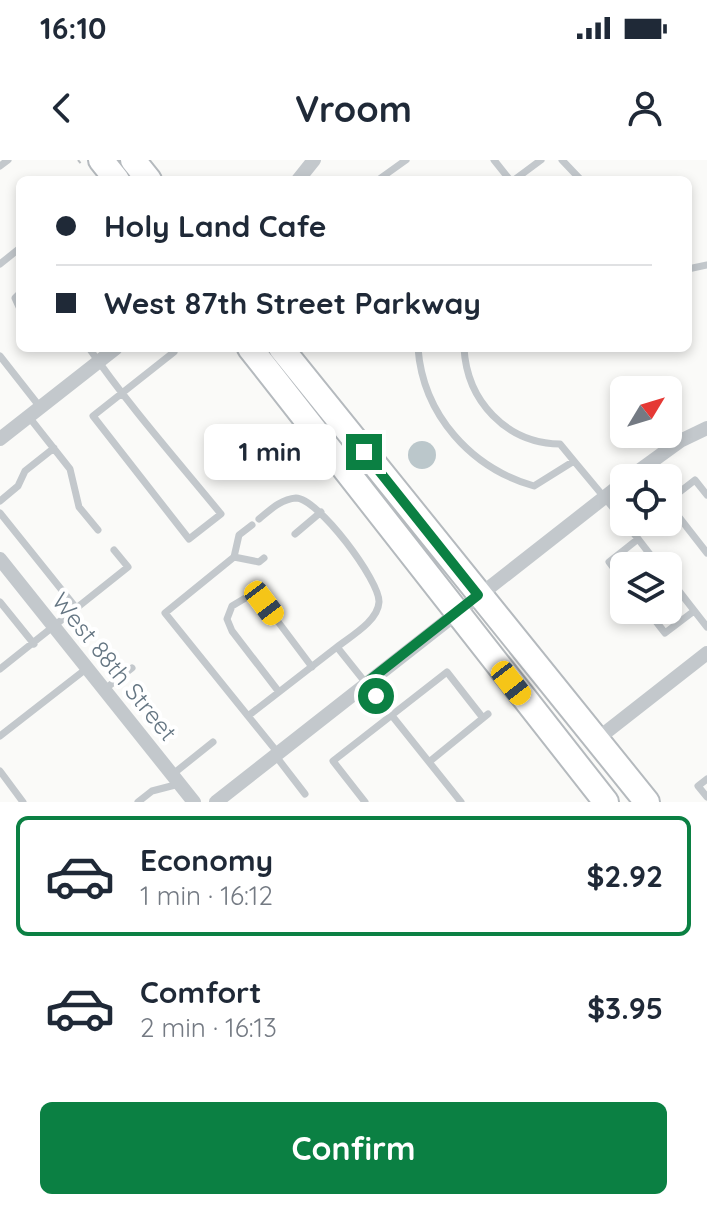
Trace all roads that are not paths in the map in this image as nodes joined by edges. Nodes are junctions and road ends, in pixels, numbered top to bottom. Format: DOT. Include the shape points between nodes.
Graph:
graph roads {
  1 [pos="8,160"];
  2 [pos="101,160"];
  3 [pos="133,160"];
  4 [pos="314,160"];
  5 [pos="406,160"];
  6 [pos="494,160"];
  7 [pos="541,160"];
  8 [pos="562,160"];
  9 [pos="0,166"];
  10 [pos="114,176"];
  11 [pos="146,176"];
  12 [pos="301,176"];
  13 [pos="384,176"];
  14 [pos="508,176"];
  15 [pos="518,176"];
  16 [pos="577,176"];
  17 [pos="16,251"];
  18 [pos="0,264"];
  19 [pos="92,352"];
  20 [pos="111,352"];
  21 [pos="174,352"];
  22 [pos="253,352"];
  23 [pos="284,352"];
  24 [pos="419,352"];
  25 [pos="465,352"];
  26 [pos="0,356"];
  27 [pos="98,362"];
  28 [pos="123,392"];
  29 [pos="34,412"];
  30 [pos="707,428"];
  31 [pos="0,439"];
  32 [pos="54,448"];
  33 [pos="574,461"];
  34 [pos="648,464"];
  35 [pos="682,491"];
  36 [pos="610,493"];
  37 [pos="707,495"];
  38 [pos="605,497"];
  39 [pos="0,501"];
  40 [pos="610,504"];
  41 [pos="321,512"];
  42 [pos="0,513"];
  43 [pos="682,520"];
  44 [pos="98,530"];
  45 [pos="295,534"];
  46 [pos="636,536"];
  47 [pos="638,539"];
  48 [pos="114,550"];
  49 [pos="622,552"];
  50 [pos="648,552"];
  51 [pos="707,553"];
  52 [pos="234,557"];
  53 [pos="264,558"];
  54 [pos="0,559"];
  55 [pos="478,595"];
  56 [pos="682,595"];
  57 [pos="0,602"];
  58 [pos="77,609"];
  59 [pos="694,611"];
  60 [pos="456,612"];
  61 [pos="682,620"];
  62 [pos="658,624"];
  63 [pos="677,624"];
  64 [pos="707,627"];
  65 [pos="54,628"];
  66 [pos="34,644"];
  67 [pos="337,647"];
  68 [pos="707,653"];
  69 [pos="312,667"];
  70 [pos="132,668"];
  71 [pos="0,669"];
  72 [pos="86,669"];
  73 [pos="366,683"];
  74 [pos="103,690"];
  75 [pos="279,692"];
  76 [pos="392,715"];
  77 [pos="248,716"];
  78 [pos="0,736"];
  79 [pos="596,740"];
  80 [pos="213,742"];
  81 [pos="277,754"];
  82 [pos="429,762"];
  83 [pos="0,771"];
  84 [pos="177,779"];
  85 [pos="707,779"];
  86 [pos="305,794"];
  87 [pos="707,797"];
  88 [pos="221,800"];
  89 [pos="23,802"];
  90 [pos="138,802"];
  91 [pos="194,802"];
  92 [pos="365,802"];
  93 [pos="461,802"];
  94 [pos="606,802"];
  95 [pos="647,802"];
  1 -- 9 [label="lane"];
  2 -- 10 [label="main road"];
  3 -- 11 [label="main road"];
  4 -- 12 [label="street"];
  5 -- 13 [label="lane"];
  6 -- 14 [label="lane"];
  7 -- 15 [label="lane"];
  8 -- 16 [label="lane"];
  17 -- 18 [label="lane"];
  19 -- 27 [label="lane"];
  20 -- 27 [label="street"];
  21 -- 28 [label="lane"];
  22 -- 60 [label="main road"];
  23 -- 55 [label="main road"];
  24 -- 33 [label="lane" via="439,414 469,452 490,467 534,486"];
  25 -- 33 [label="lane" via="475,391 497,421 530,440 560,444"];
  26 -- 29 [label="lane"];
  27 -- 28 [label="lane"];
  27 -- 29 [label="street"];
  28 -- 28 [label="lane" via="221,514 189,539 93,416"];
  29 -- 31 [label="street"];
  29 -- 32 [label="lane"];
  30 -- 34 [label="street"];
  32 -- 39 [label="lane"];
  32 -- 44 [label="lane" via="70,469 79,507"];
  33 -- 38 [label="lane"];
  35 -- 37 [label="lane" via="695,480"];
  36 -- 38 [label="street"];
  38 -- 40 [label="lane"];
  38 -- 55 [label="street"];
  41 -- 45 [label="lane"];
  41 -- 52 [label="lane" via="298,498 278,504 239,535"];
  41 -- 67 [label="lane" via="376,584 379,604 374,616"];
  42 -- 58 [label="lane"];
  43 -- 51 [label="lane"];
  46 -- 47 [label="lane"];
  47 -- 49 [label="lane"];
  47 -- 50 [label="lane"];
  48 -- 58 [label="lane" via="128,567"];
  52 -- 53 [label="lane" via="259,562"];
  52 -- 77 [label="lane" via="165,613"];
  54 -- 65 [label="street, West 88th Street"];
  55 -- 60 [label="street"];
  55 -- 79 [label="main road"];
  56 -- 59 [label="lane"];
  57 -- 66 [label="lane"];
  58 -- 65 [label="lane"];
  59 -- 61 [label="lane"];
  59 -- 64 [label="lane"];
  60 -- 73 [label="street"];
  60 -- 94 [label="main road"];
  62 -- 63 [label="lane" via="665,633"];
  65 -- 66 [label="lane"];
  65 -- 72 [label="street, West 88th Street"];
  66 -- 71 [label="lane"];
  67 -- 69 [label="lane"];
  67 -- 73 [label="lane"];
  68 -- 79 [label="street"];
  69 -- 75 [label="lane"];
  69 -- 75 [label="lane" via="264,603 247,597 232,606 227,619 232,631"];
  70 -- 74 [label="lane"];
  72 -- 74 [label="street, West 88th Street"];
  72 -- 78 [label="lane"];
  73 -- 76 [label="lane"];
  73 -- 81 [label="street"];
  74 -- 84 [label="street, West 88th Street"];
  75 -- 77 [label="lane"];
  76 -- 82 [label="lane"];
  76 -- 82 [label="lane" via="447,672 485,716"];
  76 -- 92 [label="lane" via="333,761"];
  77 -- 81 [label="lane"];
  79 -- 95 [label="main road"];
  80 -- 84 [label="lane"];
  81 -- 86 [label="lane"];
  81 -- 88 [label="street"];
  82 -- 93 [label="lane"];
  83 -- 89 [label="lane"];
  84 -- 90 [label="lane"];
  84 -- 91 [label="street, West 88th Street"];
  85 -- 87 [label="lane" via="698,786"];
}
